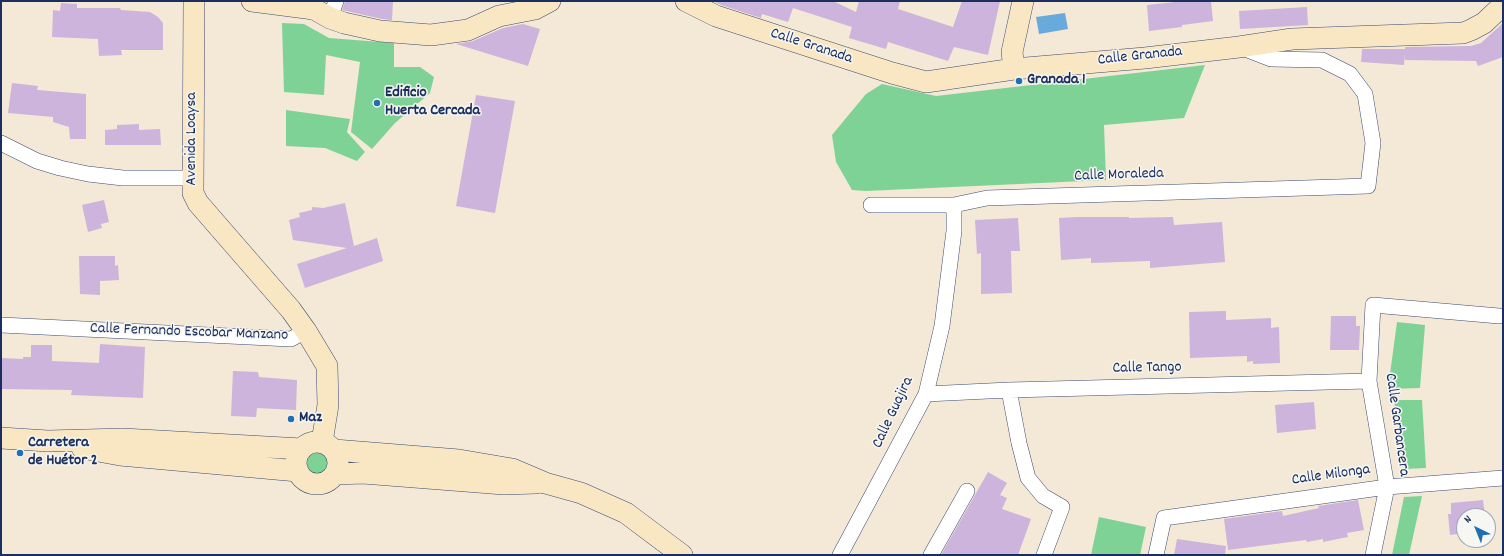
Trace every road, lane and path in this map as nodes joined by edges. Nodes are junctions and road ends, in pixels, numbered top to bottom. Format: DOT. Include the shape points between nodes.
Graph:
graph roads {
  1 [pos="194,1"];
  2 [pos="252,1"];
  3 [pos="550,1"];
  4 [pos="686,1"];
  5 [pos="1023,1"];
  6 [pos="1497,7"];
  7 [pos="333,9"];
  8 [pos="1239,47"];
  9 [pos="1014,69"];
  10 [pos="1,143"];
  11 [pos="192,178"];
  12 [pos="954,204"];
  13 [pos="871,206"];
  14 [pos="1499,316"];
  15 [pos="1,325"];
  16 [pos="306,331"];
  17 [pos="1369,381"];
  18 [pos="1009,390"];
  19 [pos="926,394"];
  20 [pos="1,438"];
  21 [pos="48,441"];
  22 [pos="328,446"];
  23 [pos="302,449"];
  24 [pos="298,471"];
  25 [pos="336,474"];
  26 [pos="1503,478"];
  27 [pos="545,483"];
  28 [pos="1387,487"];
  29 [pos="967,491"];
  30 [pos="682,555"];
  31 [pos="840,555"];
  32 [pos="931,555"];
  33 [pos="1044,555"];
  34 [pos="1156,555"];
  35 [pos="1373,555"];
  1 -- 11 [label="street, Avenida Loaysa"];
  2 -- 7 [label="street"];
  3 -- 7 [label="street" via="535,9 499,16 468,30 431,35 380,31 344,23"];
  4 -- 9 [label="street, Calle Granada" via="716,16 926,82"];
  5 -- 9 [label="street" via="1012,52"];
  6 -- 8 [label="street, Calle Granada" via="1477,27 1463,33 1292,39"];
  8 -- 9 [label="street, Calle Granada"];
  8 -- 12 [label="street, Calle Moraleda" via="1271,59 1322,60 1350,74 1364,94 1372,136 1368,186 987,198"];
  10 -- 11 [label="street" via="37,161 88,174 123,178"];
  11 -- 16 [label="street, Avenida Loaysa" via="193,193 198,203 291,310"];
  12 -- 13 [label="street, Calle Moraleda"];
  12 -- 19 [label="street, Calle Guajira" via="954,231 942,326"];
  14 -- 17 [label="street, Calle Garbancera" via="1373,305"];
  15 -- 16 [label="street, Calle Fernando Escobar Manzano" via="291,339"];
  16 -- 22 [label="street, Calle Fernando Escobar Manzano" via="327,366"];
  17 -- 18 [label="street, Calle Tango"];
  17 -- 28 [label="street, Calle Garbancera"];
  18 -- 19 [label="street, Calle Tango"];
  18 -- 33 [label="street" via="1028,478 1043,496 1062,507"];
  19 -- 31 [label="street, Calle Guajira"];
  20 -- 21 [label="street"];
  21 -- 23 [label="street" via="123,438"];
  21 -- 24 [label="street" via="120,456"];
  22 -- 23 [label="street" via="311,443"];
  22 -- 25 [label="street" via="338,462"];
  22 -- 27 [label="street" via="459,460 512,469"];
  23 -- 24 [label="street" via="297,459"];
  24 -- 25 [label="street" via="305,480 316,484 327,482"];
  25 -- 27 [label="street" via="363,473 504,484"];
  26 -- 28 [label="street, Calle Milonga"];
  27 -- 30 [label="street" via="581,493 626,513"];
  28 -- 34 [label="street, Calle Milonga" via="1164,518"];
  28 -- 35 [label="street, Calle Garbancera"];
  29 -- 32 [label="street"];
}
